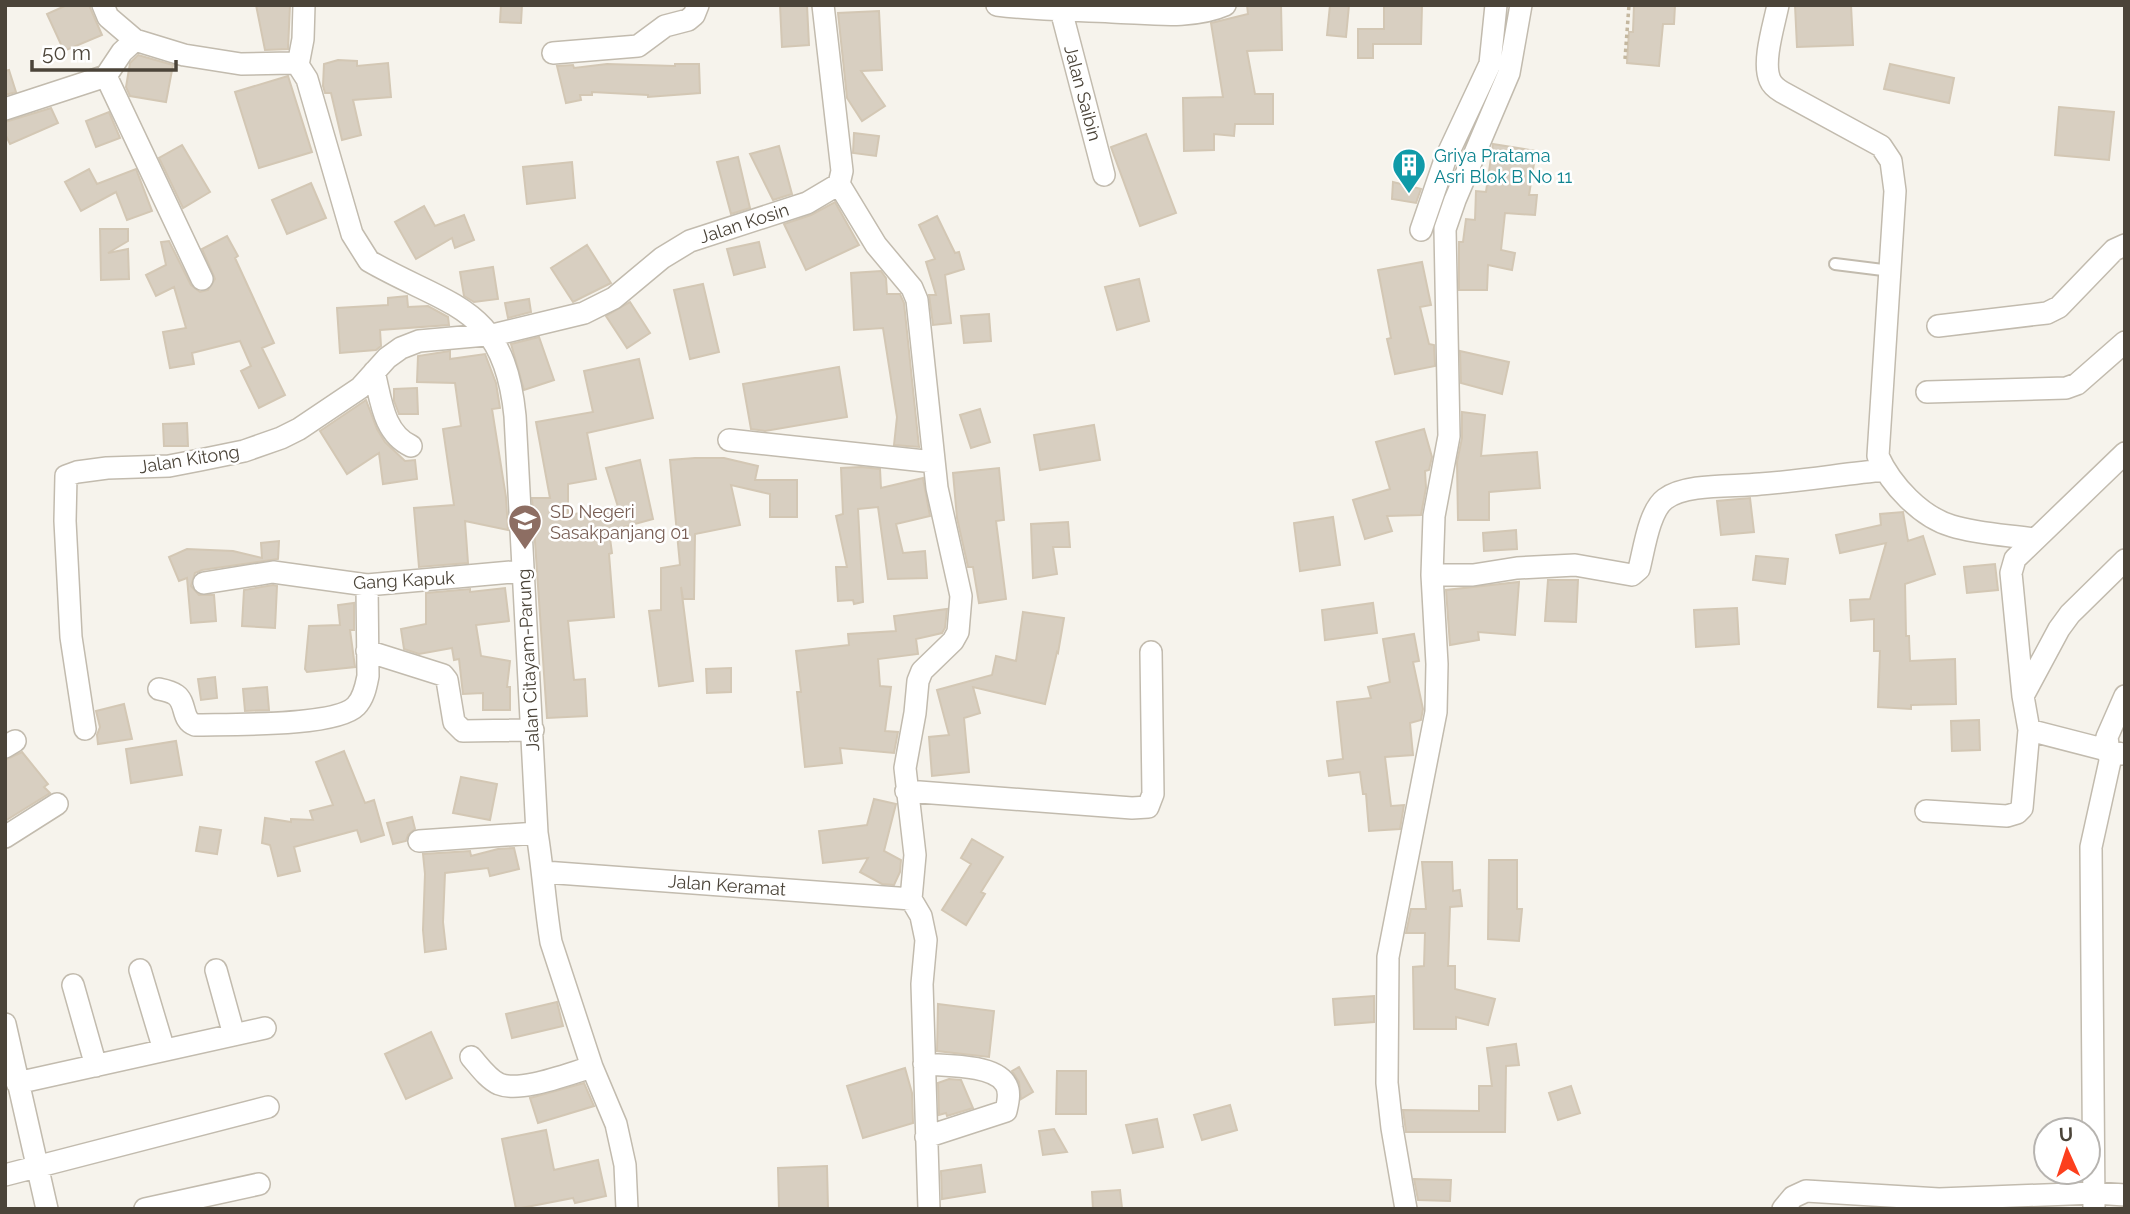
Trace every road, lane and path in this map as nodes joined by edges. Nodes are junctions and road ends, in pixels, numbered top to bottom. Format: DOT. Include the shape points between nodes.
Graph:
graph roads {
  1 [pos="103,5"];
  2 [pos="304,5"];
  3 [pos="698,5"];
  4 [pos="823,5"];
  5 [pos="998,5"];
  6 [pos="1225,5"];
  7 [pos="1496,5"];
  8 [pos="1521,5"];
  9 [pos="1629,5"];
  10 [pos="1778,5"];
  11 [pos="1061,10"];
  12 [pos="135,40"];
  13 [pos="553,53"];
  14 [pos="1625,59"];
  15 [pos="298,65"];
  16 [pos="106,76"];
  17 [pos="5,109"];
  18 [pos="1104,176"];
  19 [pos="839,184"];
  20 [pos="1421,230"];
  21 [pos="2125,245"];
  22 [pos="1835,264"];
  23 [pos="1891,271"];
  24 [pos="202,279"];
  25 [pos="1938,326"];
  26 [pos="489,335"];
  27 [pos="2125,342"];
  28 [pos="374,372"];
  29 [pos="1927,392"];
  30 [pos="729,440"];
  31 [pos="411,446"];
  32 [pos="2125,453"];
  33 [pos="934,462"];
  34 [pos="1884,470"];
  35 [pos="2034,540"];
  36 [pos="2125,560"];
  37 [pos="523,571"];
  38 [pos="1432,575"];
  39 [pos="204,583"];
  40 [pos="367,585"];
  41 [pos="367,652"];
  42 [pos="1152,652"];
  43 [pos="159,689"];
  44 [pos="2023,696"];
  45 [pos="2125,696"];
  46 [pos="85,729"];
  47 [pos="533,730"];
  48 [pos="2029,730"];
  49 [pos="2118,753"];
  50 [pos="906,791"];
  51 [pos="57,804"];
  52 [pos="1926,811"];
  53 [pos="537,833"];
  54 [pos="5,837"];
  55 [pos="419,841"];
  56 [pos="544,872"];
  57 [pos="911,899"];
  58 [pos="140,970"];
  59 [pos="216,971"];
  60 [pos="73,985"];
  61 [pos="5,1024"];
  62 [pos="265,1028"];
  63 [pos="234,1035"];
  64 [pos="164,1050"];
  65 [pos="471,1057"];
  66 [pos="924,1064"];
  67 [pos="96,1066"];
  68 [pos="592,1067"];
  69 [pos="17,1083"];
  70 [pos="268,1107"];
  71 [pos="926,1137"];
  72 [pos="35,1165"];
  73 [pos="5,1175"];
  74 [pos="259,1184"];
  75 [pos="2125,1195"];
  76 [pos="2095,1201"];
  77 [pos="2018,1202"];
  78 [pos="1939,1204"];
  79 [pos="47,1209"];
  80 [pos="145,1209"];
  81 [pos="627,1209"];
  82 [pos="929,1209"];
  83 [pos="1406,1209"];
  84 [pos="1783,1209"];
  1 -- 12 [label="street" via="108,17"];
  2 -- 15 [label="street"];
  3 -- 13 [label="street" via="688,20 665,26 638,46"];
  4 -- 19 [label="street" via="842,171"];
  5 -- 11 [label="street"];
  6 -- 11 [label="street" via="1170,14"];
  7 -- 20 [label="street" via="1490,64 1445,160"];
  8 -- 38 [label="street" via="1505,84 1445,229 1449,436 1434,516"];
  9 -- 14 [label="path"];
  10 -- 23 [label="street" via="1768,55 1770,83 1881,146 1891,161 1895,191"];
  11 -- 18 [label="street, Jalan Saibin"];
  12 -- 15 [label="street" via="201,60"];
  12 -- 16 [label="street"];
  15 -- 26 [label="street, Jalan Citayam-Parung" via="307,79 352,234 369,261 456,305"];
  16 -- 17 [label="street"];
  16 -- 24 [label="street"];
  19 -- 26 [label="street, Jalan Kosin" via="807,202 690,241 601,306"];
  19 -- 33 [label="street" via="876,245 918,300"];
  21 -- 25 [label="street" via="2047,313"];
  22 -- 23 [label="lane"];
  23 -- 34 [label="street" via="1878,444"];
  26 -- 28 [label="street, Jalan Kitong" via="419,341 401,348"];
  26 -- 37 [label="street, Jalan Citayam-Parung" via="512,386"];
  27 -- 29 [label="street" via="2077,384 2066,388"];
  28 -- 31 [label="street" via="388,425"];
  28 -- 46 [label="street, Jalan Kitong" via="360,388 299,429 244,451 169,466 107,468 66,476 71,637"];
  30 -- 33 [label="street"];
  32 -- 35 [label="street"];
  33 -- 50 [label="street" via="957,569 961,612 958,632 918,681"];
  34 -- 35 [label="street" via="1916,505 1939,520"];
  34 -- 38 [label="street" via="1676,493 1655,509 1639,569 1632,575 1575,565"];
  35 -- 44 [label="street" via="2015,559 2011,573"];
  36 -- 44 [label="street" via="2070,614"];
  37 -- 40 [label="street, Gang Kapuk"];
  37 -- 47 [label="street, Jalan Citayam-Parung"];
  38 -- 83 [label="street" via="1436,712 1388,957 1387,1083"];
  39 -- 40 [label="street, Gang Kapuk" via="273,572"];
  40 -- 41 [label="street"];
  41 -- 43 [label="street" via="366,689 355,707 306,721 195,725 187,719 180,699"];
  41 -- 47 [label="street" via="443,675 454,722 463,731"];
  42 -- 50 [label="street" via="1153,794 1148,807"];
  44 -- 48 [label="street"];
  45 -- 49 [label="street" via="2107,737"];
  47 -- 53 [label="street, Jalan Citayam-Parung"];
  48 -- 49 [label="street"];
  48 -- 52 [label="street" via="2022,808 2017,813"];
  49 -- 76 [label="street" via="2110,761 2091,847"];
  50 -- 57 [label="street" via="915,855"];
  51 -- 54 [label="street"];
  53 -- 55 [label="street"];
  53 -- 56 [label="street, Jalan Citayam-Parung"];
  56 -- 57 [label="street, Jalan Keramat"];
  56 -- 68 [label="street, Jalan Citayam-Parung" via="551,942"];
  57 -- 66 [label="street" via="921,916 926,940"];
  58 -- 64 [label="street"];
  59 -- 63 [label="street"];
  60 -- 67 [label="street"];
  61 -- 69 [label="street"];
  62 -- 63 [label="street"];
  63 -- 64 [label="street"];
  64 -- 67 [label="street"];
  65 -- 68 [label="street" via="500,1084 514,1086"];
  66 -- 71 [label="street"];
  66 -- 71 [label="street" via="990,1072 1006,1084 1009,1098 1006,1111"];
  67 -- 69 [label="street"];
  68 -- 81 [label="street, Jalan Citayam-Parung" via="621,1144"];
  69 -- 72 [label="street"];
  70 -- 72 [label="street"];
  71 -- 82 [label="street"];
  72 -- 73 [label="street"];
  72 -- 79 [label="street"];
  74 -- 80 [label="street"];
  75 -- 76 [label="street"];
  76 -- 77 [label="street"];
  77 -- 78 [label="street"];
  78 -- 84 [label="street" via="1806,1191"];
}
